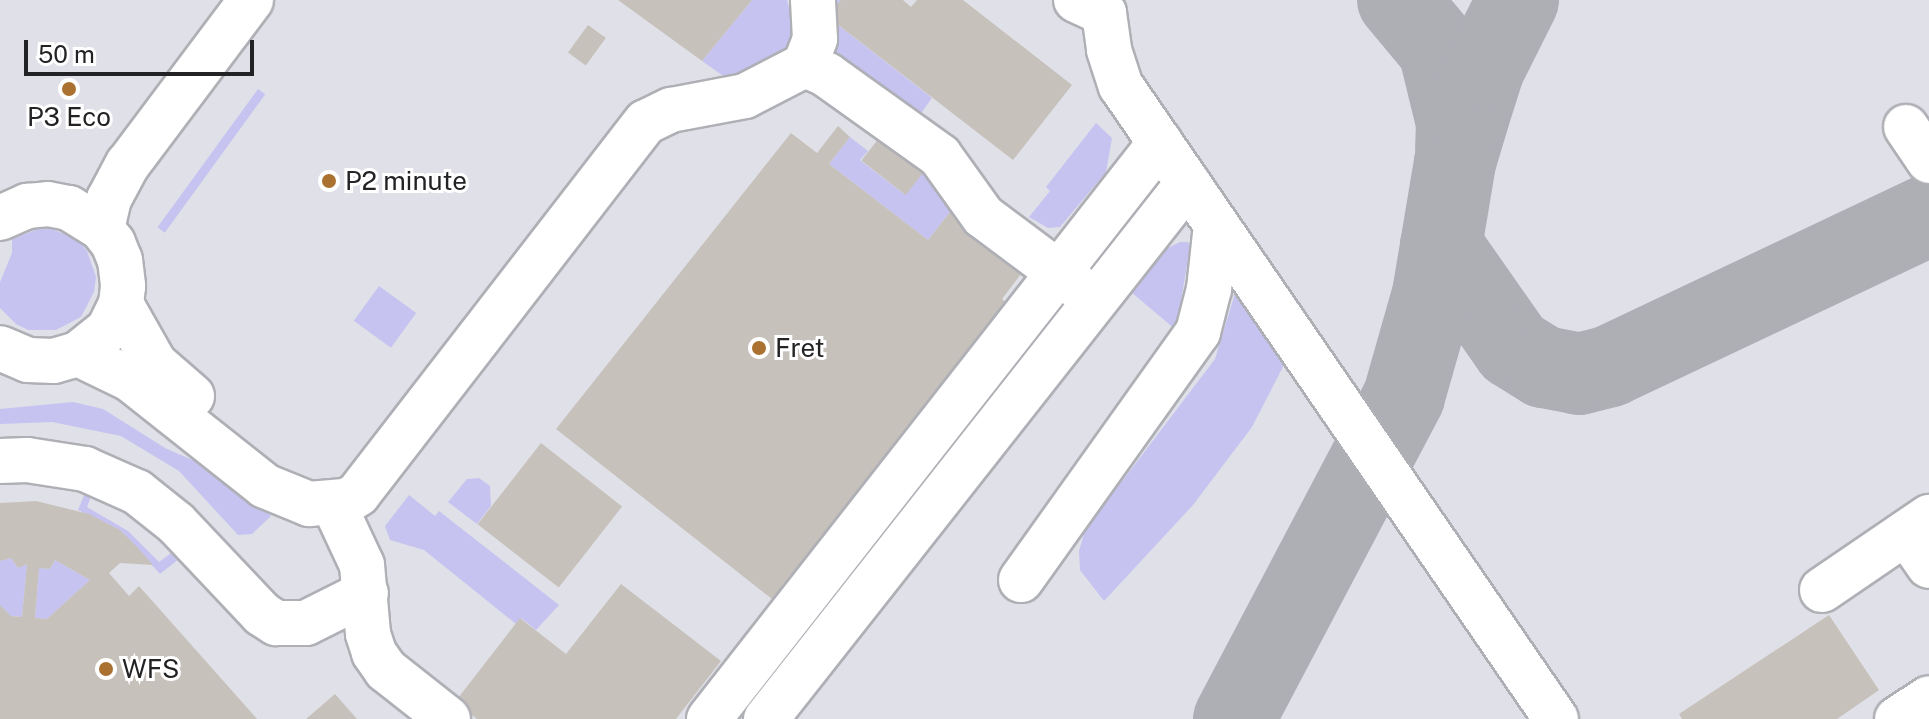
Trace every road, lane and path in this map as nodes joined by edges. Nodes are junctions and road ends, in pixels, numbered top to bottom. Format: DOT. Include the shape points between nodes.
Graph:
graph roads {
  1 [pos="225,0"];
  2 [pos="251,0"];
  3 [pos="270,0"];
  4 [pos="813,0"];
  5 [pos="1101,4"];
  6 [pos="805,65"];
  7 [pos="1160,143"];
  8 [pos="1188,183"];
  9 [pos="48,204"];
  10 [pos="106,214"];
  11 [pos="0,218"];
  12 [pos="1216,225"];
  13 [pos="1059,273"];
  14 [pos="1095,300"];
  15 [pos="121,304"];
  16 [pos="78,354"];
  17 [pos="9,363"];
  18 [pos="0,461"];
  19 [pos="315,502"];
  20 [pos="1921,539"];
  21 [pos="1021,580"];
  22 [pos="1822,590"];
  23 [pos="366,593"];
  24 [pos="1929,698"];
  25 [pos="448,719"];
  26 [pos="709,719"];
  27 [pos="766,719"];
  28 [pos="1556,719"];
  29 [pos="1897,719"];
  1 -- 9 [label="street" via="79,187"];
  2 -- 10 [label="street" via="128,164"];
  3 -- 10 [label="street" via="266,17 170,143"];
  4 -- 6 [label="street" via="815,39"];
  5 -- 7 [label="street" via="1121,86"];
  6 -- 13 [label="street" via="827,75 940,156 983,216"];
  6 -- 19 [label="street" via="745,96 671,110 646,122 358,494"];
  7 -- 8 [label="street"];
  7 -- 13 [label="street"];
  8 -- 12 [label="street"];
  8 -- 14 [label="street"];
  9 -- 10 [label="street"];
  9 -- 11 [label="street"];
  10 -- 15 [label="street" via="120,260"];
  12 -- 21 [label="street" via="1198,332"];
  12 -- 28 [label="street"];
  13 -- 14 [label="street"];
  13 -- 26 [label="street"];
  14 -- 27 [label="street"];
  15 -- 16 [label="street" via="109,329"];
  15 -- 19 [label="street" via="155,364"];
  16 -- 17 [label="street"];
  16 -- 19 [label="street" via="130,379 265,486"];
  18 -- 23 [label="street" via="85,469 137,492 159,507 276,623 306,623"];
  19 -- 23 [label="street" via="362,565"];
  20 -- 22 [label="street"];
  23 -- 25 [label="street" via="374,653 386,670"];
  24 -- 29 [label="street"];
}
